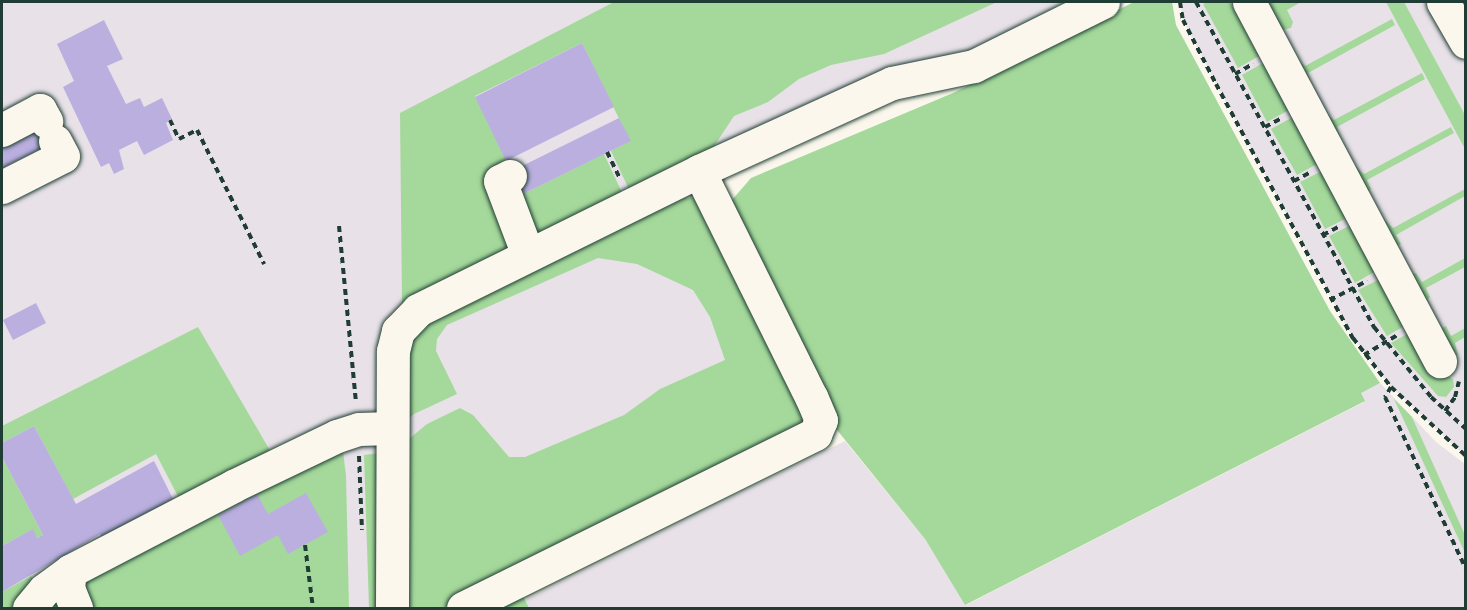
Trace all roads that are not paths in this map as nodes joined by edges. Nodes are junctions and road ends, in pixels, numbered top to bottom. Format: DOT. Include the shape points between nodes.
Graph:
graph roads {
  1 [pos="1103,2"];
  2 [pos="1249,2"];
  3 [pos="1443,2"];
  4 [pos="1466,42"];
  5 [pos="2,130"];
  6 [pos="699,171"];
  7 [pos="510,176"];
  8 [pos="2,187"];
  9 [pos="528,255"];
  10 [pos="1450,369"];
  11 [pos="390,428"];
  12 [pos="70,571"];
  13 [pos="28,609"];
  14 [pos="76,609"];
  15 [pos="392,609"];
  16 [pos="463,609"];
  1 -- 6 [label="lane" via="974,66 892,83"];
  2 -- 10 [label="lane" via="1388,269"];
  3 -- 4 [label="lane"];
  5 -- 8 [label="lane" via="40,110 63,156"];
  6 -- 9 [label="lane"];
  6 -- 16 [label="lane" via="811,397 821,420 814,434"];
  7 -- 9 [label="lane" via="500,181"];
  9 -- 11 [label="lane" via="418,310 398,330 393,351"];
  11 -- 12 [label="lane" via="358,429 327,440"];
  11 -- 15 [label="lane"];
  12 -- 13 [label="lane" via="44,590"];
  12 -- 14 [label="lane" via="68,588"];
}
